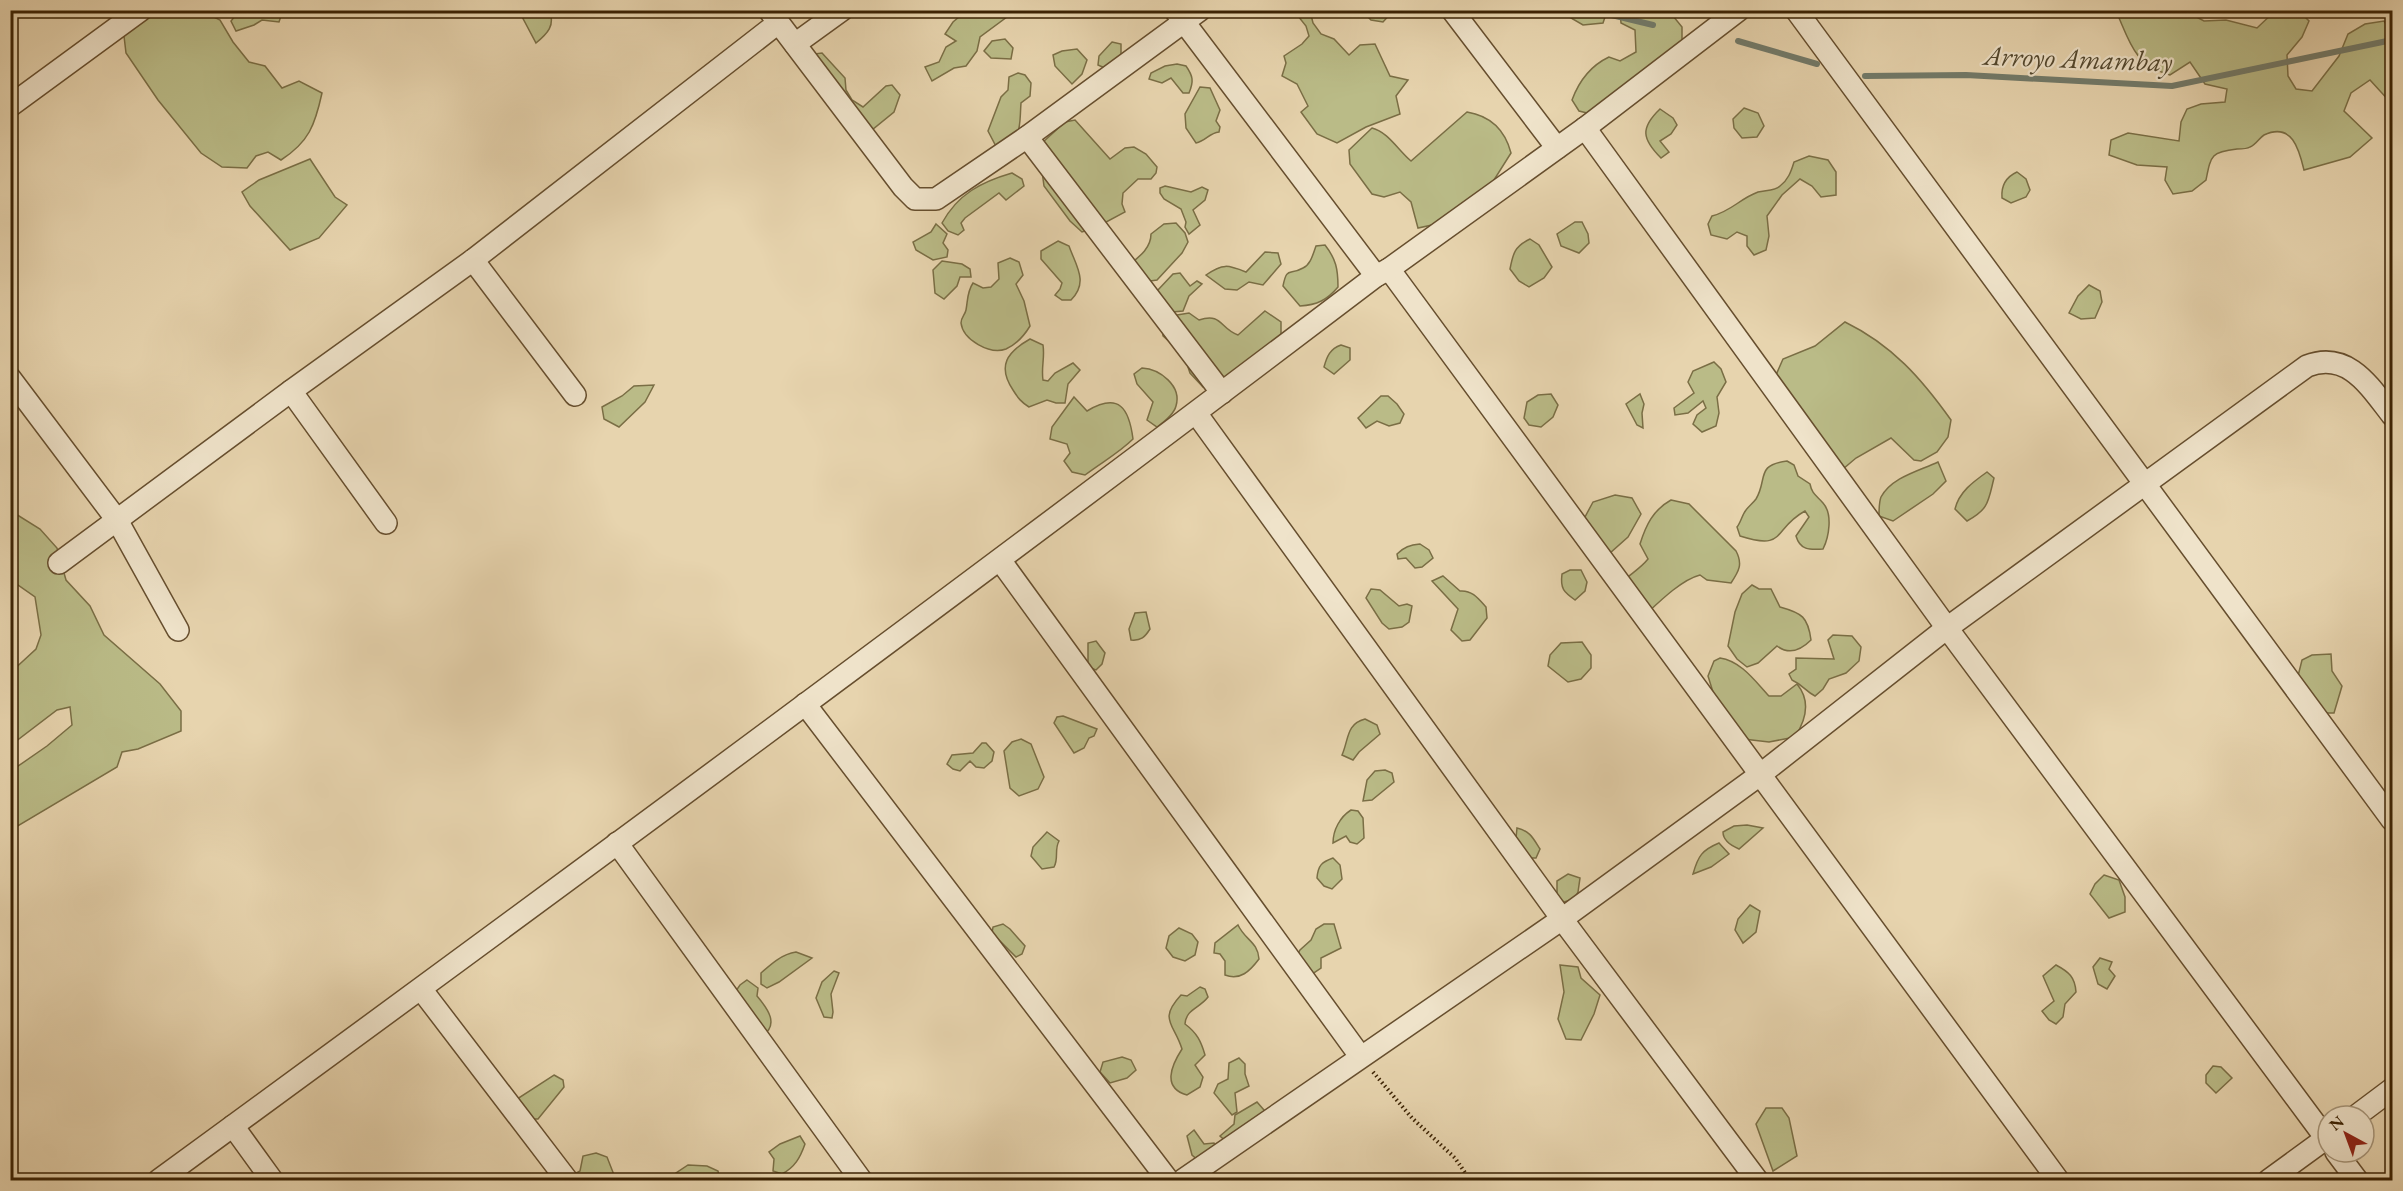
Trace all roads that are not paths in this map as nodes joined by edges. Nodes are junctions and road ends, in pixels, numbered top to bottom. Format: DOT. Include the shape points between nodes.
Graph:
graph roads {
  1 [pos="141,10"];
  2 [pos="842,10"];
  3 [pos="1452,10"];
  4 [pos="1739,10"];
  5 [pos="1796,10"];
  6 [pos="1187,15"];
  7 [pos="773,17"];
  8 [pos="1715,17"];
  9 [pos="795,44"];
  10 [pos="10,106"];
  11 [pos="1585,128"];
  12 [pos="1027,137"];
  13 [pos="1557,148"];
  14 [pos="473,260"];
  15 [pos="1383,273"];
  16 [pos="10,378"];
  17 [pos="291,391"];
  18 [pos="1222,393"];
  19 [pos="575,395"];
  20 [pos="1196,413"];
  21 [pos="2392,415"];
  22 [pos="2146,483"];
  23 [pos="117,520"];
  24 [pos="386,523"];
  25 [pos="1000,560"];
  26 [pos="59,563"];
  27 [pos="1947,628"];
  28 [pos="178,630"];
  29 [pos="805,704"];
  30 [pos="1761,774"];
  31 [pos="2392,820"];
  32 [pos="617,843"];
  33 [pos="1562,919"];
  34 [pos="421,989"];
  35 [pos="1360,1056"];
  36 [pos="2392,1089"];
  37 [pos="2372,1104"];
  38 [pos="2316,1123"];
  39 [pos="233,1126"];
  40 [pos="2316,1151"];
  41 [pos="2346,1164"];
  42 [pos="159,1180"];
  43 [pos="272,1180"];
  44 [pos="567,1180"];
  45 [pos="861,1180"];
  46 [pos="1168,1180"];
  47 [pos="1183,1180"];
  48 [pos="1757,1180"];
  49 [pos="2058,1180"];
  50 [pos="2269,1180"];
  51 [pos="2357,1180"];
  1 -- 10 [label="street"];
  2 -- 9 [label="street"];
  3 -- 13 [label="street"];
  4 -- 8 [label="street"];
  5 -- 22 [label="street"];
  6 -- 12 [label="street"];
  6 -- 15 [label="street"];
  7 -- 9 [label="street"];
  7 -- 14 [label="street"];
  8 -- 11 [label="street"];
  9 -- 12 [label="street" via="915,199 936,199"];
  11 -- 13 [label="street"];
  11 -- 27 [label="street"];
  12 -- 18 [label="street"];
  13 -- 15 [label="street"];
  14 -- 17 [label="street"];
  14 -- 19 [label="street"];
  15 -- 18 [label="street"];
  15 -- 30 [label="street"];
  16 -- 23 [label="street"];
  17 -- 23 [label="street"];
  17 -- 24 [label="street"];
  18 -- 20 [label="street"];
  20 -- 25 [label="street"];
  20 -- 33 [label="street"];
  21 -- 22 [label="street" via="2356,373 2339,363 2320,360"];
  22 -- 27 [label="street"];
  22 -- 31 [label="street"];
  23 -- 26 [label="street"];
  23 -- 28 [label="street"];
  25 -- 29 [label="street"];
  25 -- 35 [label="street"];
  27 -- 30 [label="street"];
  27 -- 38 [label="street"];
  29 -- 32 [label="street"];
  29 -- 46 [label="street"];
  30 -- 33 [label="street"];
  30 -- 49 [label="street"];
  32 -- 34 [label="street"];
  32 -- 45 [label="street"];
  33 -- 35 [label="street"];
  33 -- 48 [label="street"];
  34 -- 39 [label="street"];
  34 -- 44 [label="street"];
  35 -- 47 [label="street"];
  36 -- 37 [label="street"];
  39 -- 42 [label="street"];
  39 -- 43 [label="street"];
  40 -- 50 [label="street"];
  41 -- 51 [label="street"];
}
